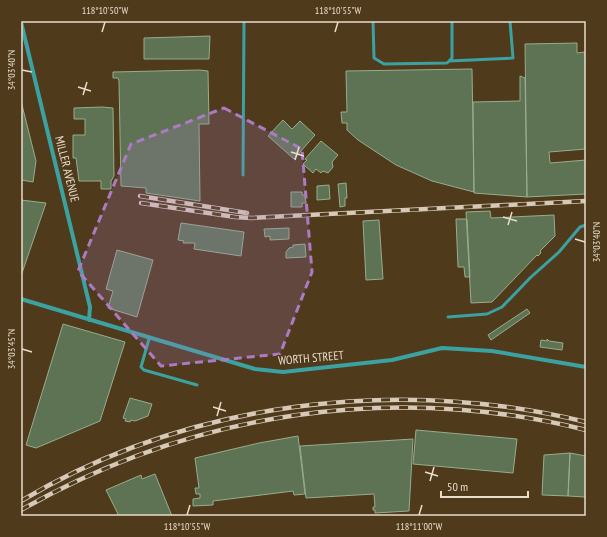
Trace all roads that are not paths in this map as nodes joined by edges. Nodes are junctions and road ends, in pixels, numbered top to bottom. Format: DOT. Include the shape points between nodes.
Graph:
graph roads {
  1 [pos="244,21"];
  2 [pos="373,21"];
  3 [pos="452,21"];
  4 [pos="510,21"];
  5 [pos="21,22"];
  6 [pos="449,61"];
  7 [pos="243,175"];
  8 [pos="586,225"];
  9 [pos="21,299"];
  10 [pos="448,317"];
  11 [pos="89,320"];
  12 [pos="149,339"];
  13 [pos="586,367"];
  14 [pos="197,385"];
  1 -- 7 [label="lane"];
  2 -- 6 [label="lane" via="374,58 384,64"];
  3 -- 6 [label="lane" via="452,58"];
  4 -- 6 [label="lane" via="513,58"];
  5 -- 11 [label="street, MILLER AVENUE" via="90,307"];
  8 -- 10 [label="lane" via="580,227 559,252 502,307 487,314"];
  9 -- 11 [label="street, WORTH STREET"];
  11 -- 12 [label="street, WORTH STREET"];
  12 -- 13 [label="street, WORTH STREET" via="256,369 282,372 392,360 442,348 492,351"];
  12 -- 14 [label="lane" via="141,367 144,370"];
}
